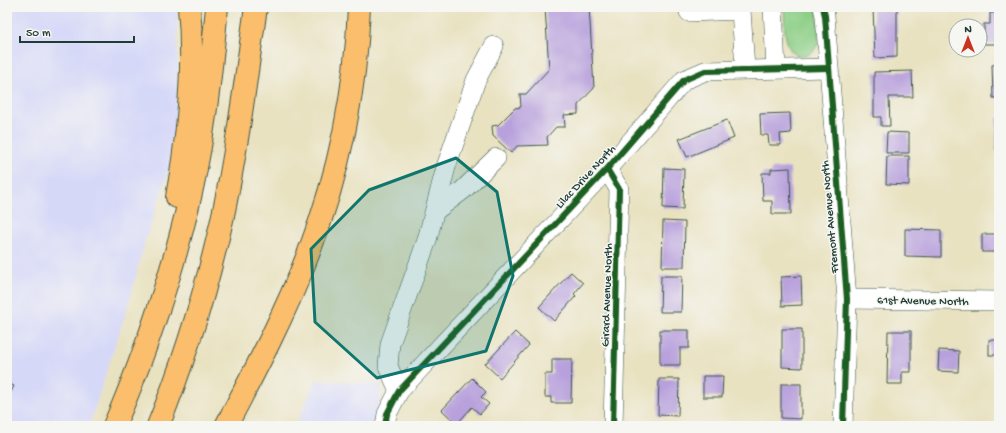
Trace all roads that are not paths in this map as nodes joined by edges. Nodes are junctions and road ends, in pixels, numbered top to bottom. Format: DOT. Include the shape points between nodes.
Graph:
graph roads {
  1 [pos="189,7"];
  2 [pos="217,7"];
  3 [pos="256,7"];
  4 [pos="359,7"];
  5 [pos="773,7"];
  6 [pos="823,7"];
  7 [pos="689,12"];
  8 [pos="494,46"];
  9 [pos="828,68"];
  10 [pos="745,69"];
  11 [pos="776,69"];
  12 [pos="496,158"];
  13 [pos="607,169"];
  14 [pos="435,211"];
  15 [pos="847,298"];
  16 [pos="999,301"];
  17 [pos="399,391"];
  18 [pos="114,426"];
  19 [pos="158,426"];
  20 [pos="226,426"];
  21 [pos="385,426"];
  22 [pos="613,426"];
  23 [pos="843,426"];
  1 -- 18 [label="highway" via="190,92 178,188 151,312"];
  2 -- 18 [label="highway" via="207,100 192,192 165,292 130,390"];
  3 -- 19 [label="highway" via="228,186 214,253 190,340"];
  4 -- 20 [label="highway" via="354,72 340,150 320,221 298,280 272,338"];
  5 -- 11 [label="street"];
  6 -- 9 [label="street, Fremont Avenue North"];
  7 -- 10 [label="street" via="741,10"];
  8 -- 14 [label="street" via="476,80 446,167"];
  9 -- 11 [label="street, Lilac Drive North"];
  9 -- 15 [label="street, Fremont Avenue North"];
  10 -- 11 [label="street, Lilac Drive North"];
  10 -- 13 [label="street, Lilac Drive North" via="705,71 684,80"];
  12 -- 14 [label="street" via="463,190"];
  13 -- 17 [label="street, Lilac Drive North"];
  13 -- 22 [label="street, Girard Avenue North" via="620,188"];
  14 -- 17 [label="street" via="390,344 388,366"];
  15 -- 16 [label="street, 61st Avenue North"];
  15 -- 23 [label="street, Fremont Avenue North"];
  17 -- 21 [label="street, Lilac Drive North" via="387,414"];
}
